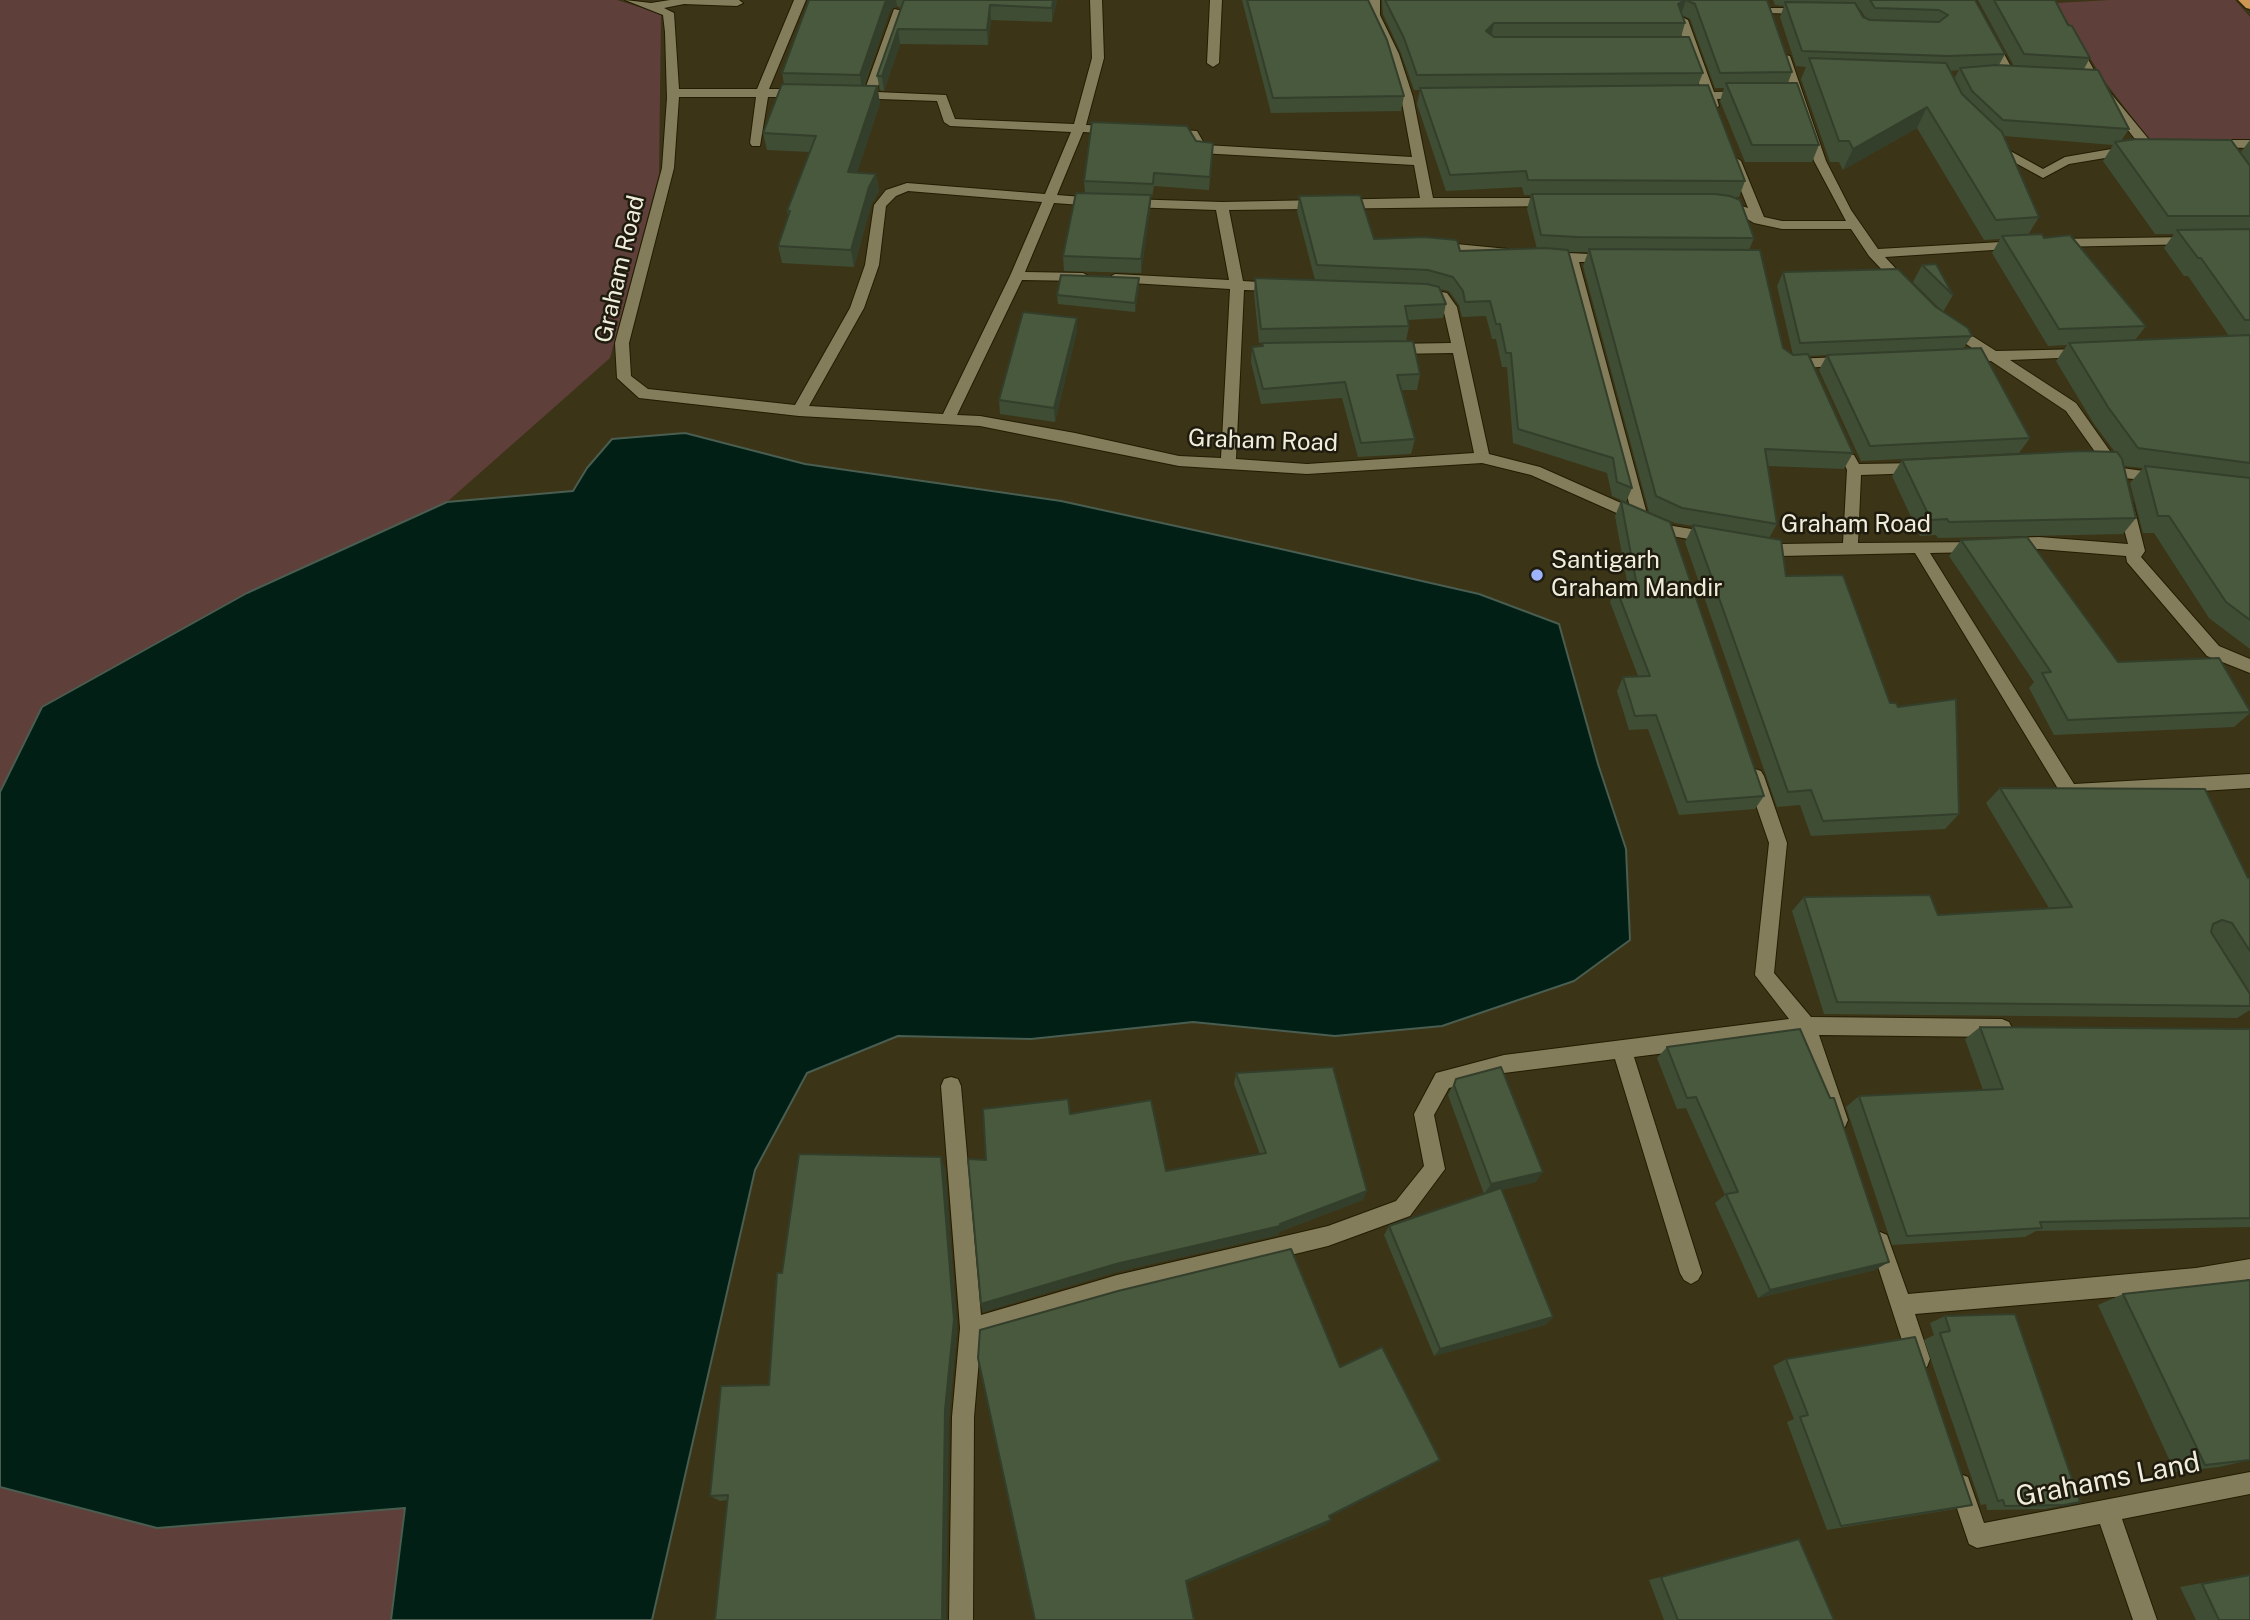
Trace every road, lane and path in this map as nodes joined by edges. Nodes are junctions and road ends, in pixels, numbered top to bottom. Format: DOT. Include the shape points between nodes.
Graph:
graph roads {
  1 [pos="631,0"];
  2 [pos="800,0"];
  3 [pos="1097,0"];
  4 [pos="1216,0"];
  5 [pos="1374,0"];
  6 [pos="1969,0"];
  7 [pos="2245,0"];
  8 [pos="685,1"];
  9 [pos="737,3"];
  10 [pos="2250,6"];
  11 [pos="651,7"];
  12 [pos="898,11"];
  13 [pos="1770,11"];
  14 [pos="1818,12"];
  15 [pos="1682,20"];
  16 [pos="2069,34"];
  17 [pos="1678,45"];
  18 [pos="1692,45"];
  19 [pos="1781,47"];
  20 [pos="1213,63"];
  21 [pos="2010,76"];
  22 [pos="673,93"];
  23 [pos="762,93"];
  24 [pos="815,93"];
  25 [pos="842,94"];
  26 [pos="869,95"];
  27 [pos="1759,95"];
  28 [pos="1681,96"];
  29 [pos="1709,96"];
  30 [pos="1719,121"];
  31 [pos="1079,128"];
  32 [pos="1130,131"];
  33 [pos="1155,132"];
  34 [pos="1981,134"];
  35 [pos="757,144"];
  36 [pos="2250,144"];
  37 [pos="1729,145"];
  38 [pos="2193,145"];
  39 [pos="2147,146"];
  40 [pos="2170,146"];
  41 [pos="1418,161"];
  42 [pos="1051,200"];
  43 [pos="1427,202"];
  44 [pos="1561,202"];
  45 [pos="1709,202"];
  46 [pos="1222,206"];
  47 [pos="1759,220"];
  48 [pos="1856,225"];
  49 [pos="2209,241"];
  50 [pos="1420,245"];
  51 [pos="1874,253"];
  52 [pos="1572,259"];
  53 [pos="1626,259"];
  54 [pos="1017,276"];
  55 [pos="1237,285"];
  56 [pos="1290,287"];
  57 [pos="1411,292"];
  58 [pos="1916,297"];
  59 [pos="1945,323"];
  60 [pos="1459,348"];
  61 [pos="1379,349"];
  62 [pos="1782,351"];
  63 [pos="2100,352"];
  64 [pos="1993,356"];
  65 [pos="1953,358"];
  66 [pos="1860,361"];
  67 [pos="799,411"];
  68 [pos="947,419"];
  69 [pos="1843,446"];
  70 [pos="2109,457"];
  71 [pos="1482,458"];
  72 [pos="2082,458"];
  73 [pos="1228,464"];
  74 [pos="1938,467"];
  75 [pos="1854,470"];
  76 [pos="2118,473"];
  77 [pos="2171,480"];
  78 [pos="1640,515"];
  79 [pos="1671,531"];
  80 [pos="1920,548"];
  81 [pos="1850,549"];
  82 [pos="2137,551"];
  83 [pos="1680,557"];
  84 [pos="2250,666"];
  85 [pos="1747,752"];
  86 [pos="2250,781"];
  87 [pos="1806,1026"];
  88 [pos="2021,1028"];
  89 [pos="1622,1049"];
  90 [pos="951,1086"];
  91 [pos="1845,1140"];
  92 [pos="1875,1229"];
  93 [pos="2250,1269"];
  94 [pos="1691,1273"];
  95 [pos="1901,1305"];
  96 [pos="971,1328"];
  97 [pos="1926,1382"];
  98 [pos="1952,1459"];
  99 [pos="2250,1483"];
  100 [pos="2107,1510"];
  101 [pos="961,1620"];
  102 [pos="2145,1620"];
  1 -- 11 [label="street"];
  2 -- 23 [label="street"];
  3 -- 31 [label="street" via="1098,58"];
  4 -- 20 [label="street"];
  5 -- 41 [label="street" via="1374,15 1413,97"];
  6 -- 21 [label="street"];
  7 -- 10 [label="main road"];
  8 -- 9 [label="street"];
  8 -- 11 [label="street"];
  11 -- 22 [label="street, Graham Road" via="668,13"];
  12 -- 26 [label="street"];
  13 -- 14 [label="street"];
  15 -- 18 [label="street"];
  16 -- 39 [label="street" via="2088,79"];
  17 -- 18 [label="street"];
  18 -- 29 [label="street"];
  19 -- 48 [label="street" via="1796,72 1790,94"];
  22 -- 23 [label="street"];
  22 -- 67 [label="street, Graham Road" via="668,168 622,344 624,378 644,394"];
  23 -- 24 [label="street"];
  23 -- 35 [label="street"];
  25 -- 26 [label="street"];
  26 -- 31 [label="street" via="942,98 950,122"];
  27 -- 29 [label="street"];
  28 -- 29 [label="street"];
  29 -- 30 [label="street"];
  31 -- 32 [label="street"];
  31 -- 42 [label="street"];
  33 -- 41 [label="street" via="1193,134 1200,149"];
  34 -- 39 [label="street" via="1997,149 2043,174 2065,161"];
  36 -- 38 [label="street" via="2221,149"];
  37 -- 47 [label="street"];
  39 -- 40 [label="street"];
  41 -- 43 [label="street"];
  42 -- 46 [label="street"];
  42 -- 54 [label="street"];
  42 -- 67 [label="street" via="907,187 891,193 880,205 872,265 857,308"];
  43 -- 44 [label="street"];
  43 -- 46 [label="street"];
  45 -- 47 [label="street" via="1728,204"];
  46 -- 55 [label="street"];
  47 -- 48 [label="street" via="1782,225"];
  48 -- 51 [label="street"];
  49 -- 51 [label="street"];
  50 -- 52 [label="street"];
  51 -- 58 [label="street"];
  52 -- 53 [label="street"];
  52 -- 78 [label="street"];
  54 -- 55 [label="street"];
  54 -- 68 [label="street"];
  55 -- 56 [label="street"];
  55 -- 73 [label="street" via="1239,351"];
  57 -- 60 [label="street" via="1435,293 1447,300"];
  59 -- 64 [label="street"];
  60 -- 61 [label="street"];
  60 -- 71 [label="street"];
  62 -- 66 [label="street" via="1785,364 1809,369"];
  63 -- 64 [label="street"];
  64 -- 65 [label="street"];
  64 -- 70 [label="street" via="2071,407"];
  67 -- 68 [label="street, Graham Road"];
  68 -- 73 [label="street, Graham Road" via="1075,438 1179,461"];
  69 -- 75 [label="street"];
  70 -- 72 [label="street"];
  70 -- 76 [label="street"];
  71 -- 73 [label="street, Graham Road" via="1307,470"];
  71 -- 78 [label="street, Graham Road" via="1535,471"];
  74 -- 75 [label="street"];
  75 -- 81 [label="street"];
  76 -- 77 [label="street"];
  76 -- 82 [label="street"];
  78 -- 79 [label="street, Graham Road"];
  79 -- 81 [label="street, Graham Road" via="1781,550"];
  79 -- 83 [label="street"];
  80 -- 81 [label="street, Graham Road"];
  80 -- 82 [label="street, Graham Road" via="2039,543"];
  80 -- 86 [label="street" via="2069,792"];
  82 -- 84 [label="street" via="2133,558 2213,651"];
  85 -- 87 [label="street" via="1778,844 1764,975"];
  87 -- 88 [label="street"];
  87 -- 89 [label="street"];
  87 -- 91 [label="street"];
  89 -- 94 [label="street"];
  89 -- 96 [label="street" via="1504,1064 1443,1080 1424,1114 1436,1169 1403,1209 1328,1236 1117,1286"];
  90 -- 96 [label="street"];
  92 -- 95 [label="street"];
  93 -- 95 [label="street" via="2196,1279"];
  95 -- 97 [label="street"];
  96 -- 101 [label="street" via="963,1417"];
  98 -- 100 [label="street, Grahams Land" via="1977,1536"];
  99 -- 100 [label="street, Grahams Land"];
  100 -- 102 [label="street"];
}
